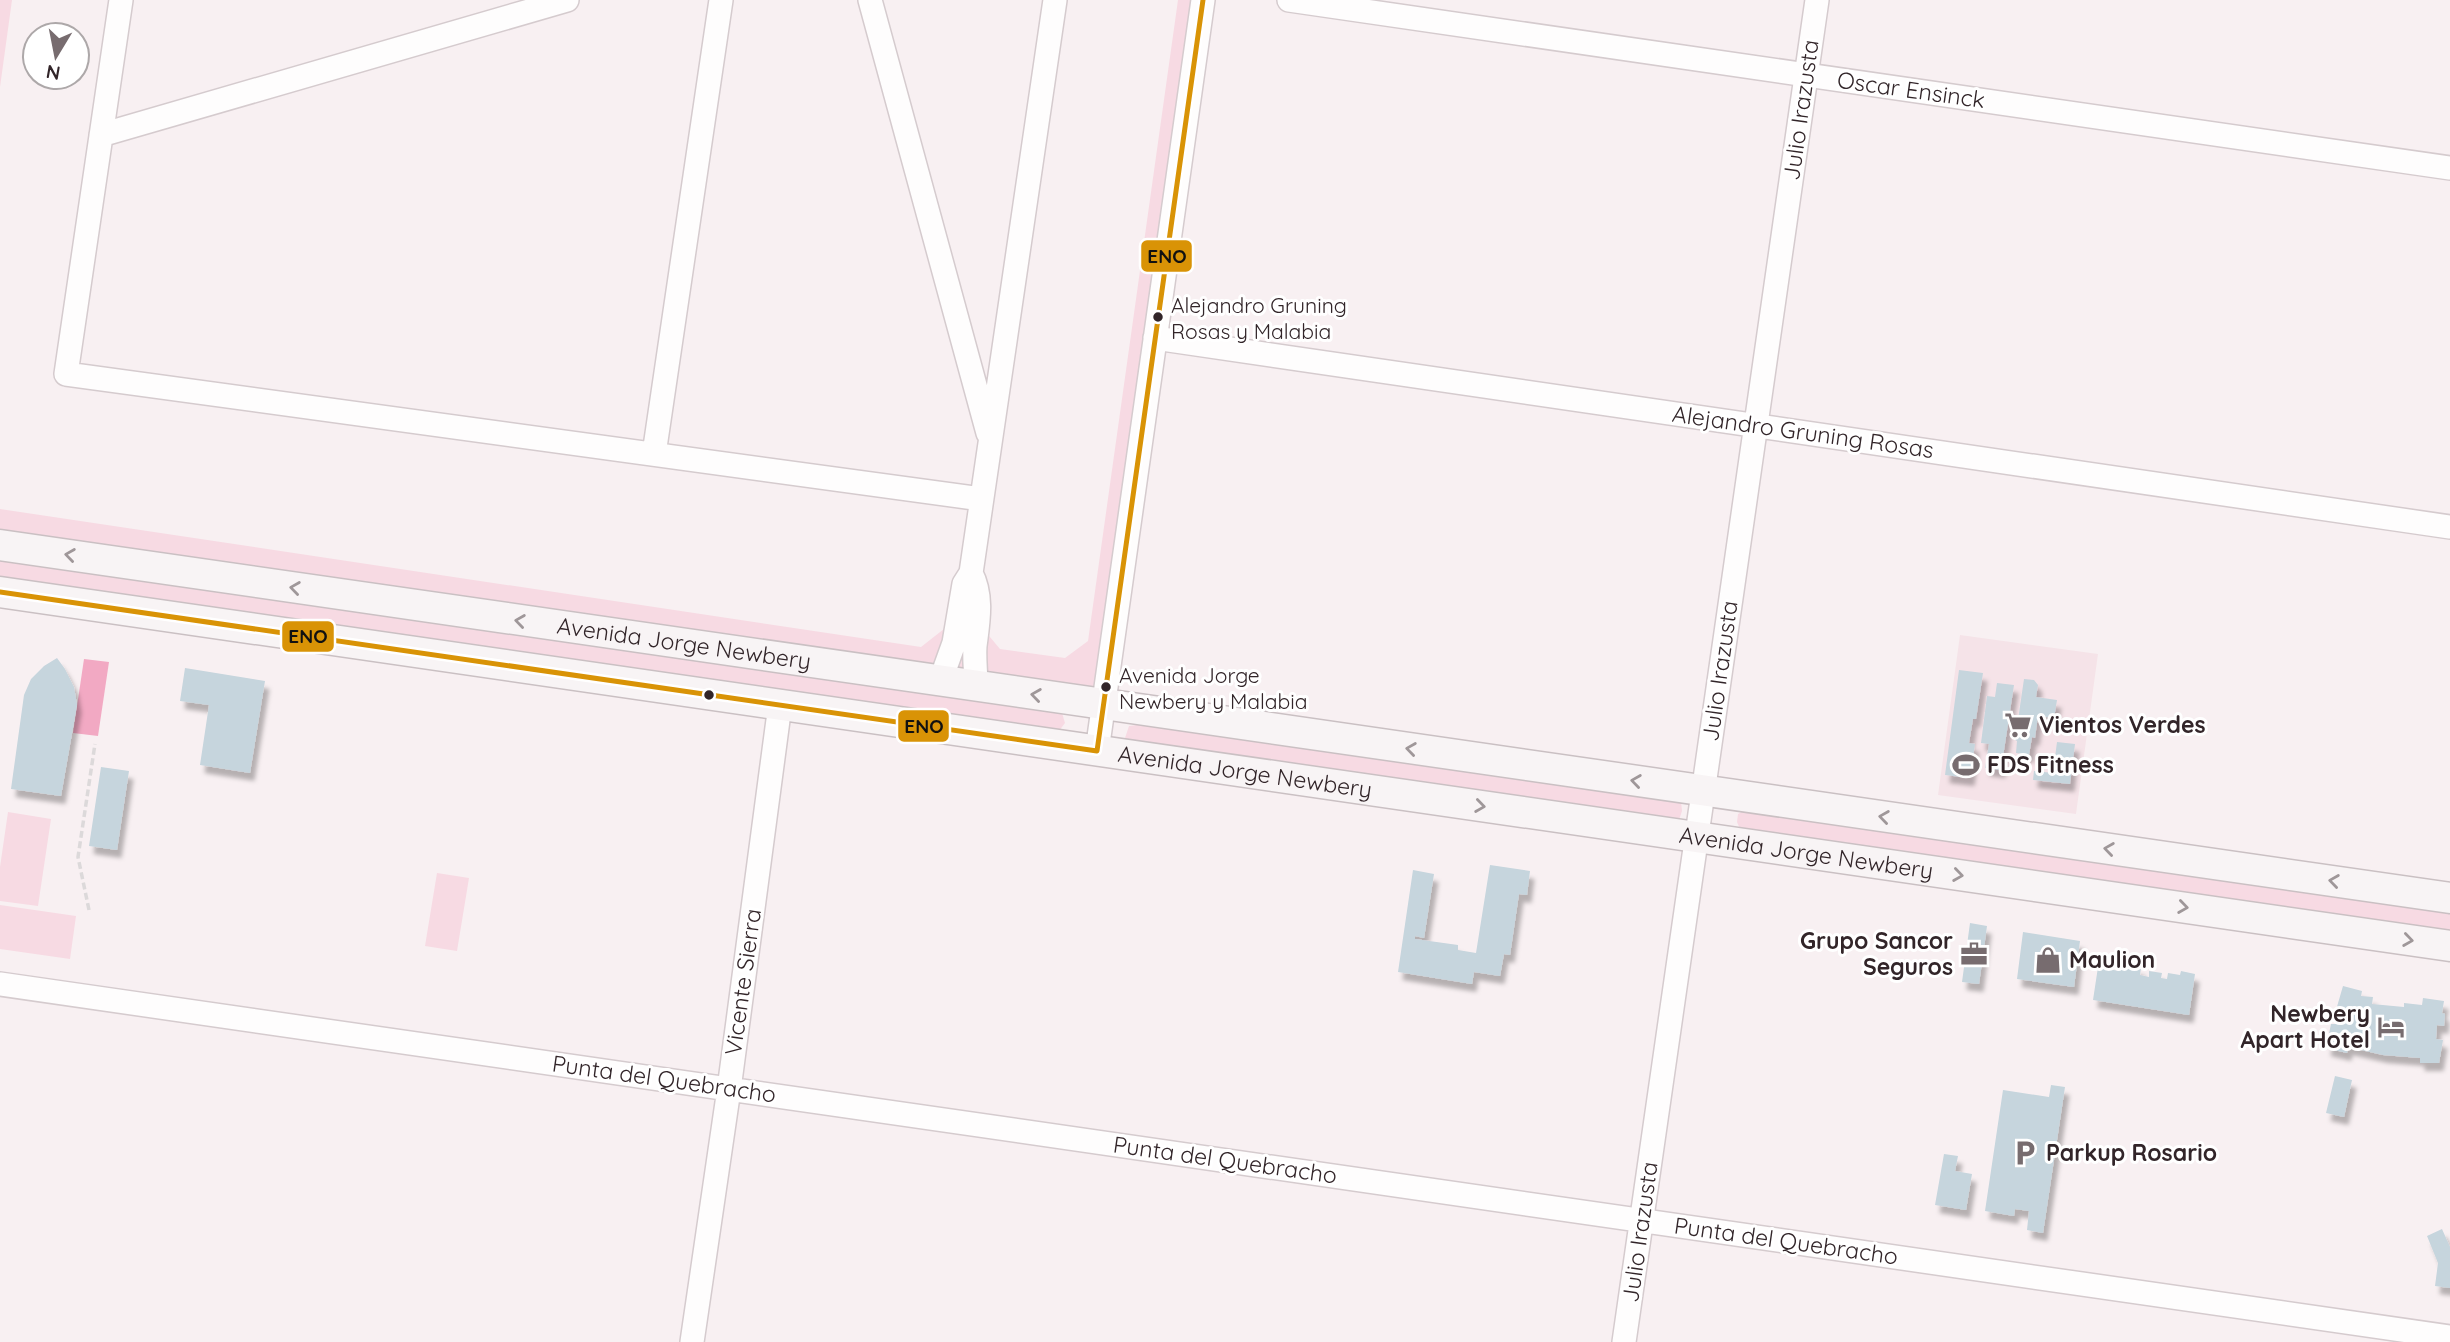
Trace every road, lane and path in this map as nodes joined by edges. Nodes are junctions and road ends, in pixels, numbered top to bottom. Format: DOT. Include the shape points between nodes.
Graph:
graph roads {
  1 [pos="121,0"];
  2 [pos="567,0"];
  3 [pos="721,0"];
  4 [pos="870,0"];
  5 [pos="1055,0"];
  6 [pos="1203,0"];
  7 [pos="1289,0"];
  8 [pos="1817,0"];
  9 [pos="1806,75"];
  10 [pos="101,135"];
  11 [pos="2450,169"];
  12 [pos="1155,338"];
  13 [pos="1756,426"];
  14 [pos="990,440"];
  15 [pos="654,454"];
  16 [pos="981,499"];
  17 [pos="2450,527"];
  18 [pos="0,545"];
  19 [pos="971,573"];
  20 [pos="0,592"];
  21 [pos="940,682"];
  22 [pos="976,687"];
  23 [pos="780,705"];
  24 [pos="1104,705"];
  25 [pos="95,744"];
  26 [pos="1097,751"];
  27 [pos="1703,791"];
  28 [pos="1697,837"];
  29 [pos="2450,898"];
  30 [pos="89,910"];
  31 [pos="2450,946"];
  32 [pos="0,984"];
  33 [pos="729,1089"];
  34 [pos="1642,1220"];
  35 [pos="2450,1337"];
  36 [pos="692,1342"];
  37 [pos="1624,1342"];
  1 -- 10 [label="street"];
  2 -- 10 [label="street"];
  3 -- 15 [label="street"];
  4 -- 14 [label="street"];
  5 -- 14 [label="street"];
  6 -- 12 [label="street"];
  7 -- 9 [label="street, Oscar Ensinck"];
  8 -- 9 [label="street, Julio Irazusta"];
  9 -- 11 [label="street, Oscar Ensinck"];
  9 -- 13 [label="street, Julio Irazusta"];
  10 -- 15 [label="street" via="66,374"];
  12 -- 13 [label="street, Alejandro Gruning Rosas"];
  12 -- 24 [label="street"];
  13 -- 17 [label="street, Alejandro Gruning Rosas"];
  13 -- 27 [label="street, Julio Irazusta"];
  14 -- 16 [label="street"];
  15 -- 16 [label="street"];
  16 -- 19 [label="street"];
  21 -- 18 [label="main road, Avenida Jorge Newbery, one-way"];
  19 -- 21 [label="street" via="964,583 954,643"];
  19 -- 22 [label="street" via="976,583 979,630"];
  20 -- 23 [label="main road, Avenida Jorge Newbery"];
  21 -- 22 [label="main road, Avenida Jorge Newbery"];
  24 -- 22 [label="main road, Avenida Jorge Newbery, one-way"];
  23 -- 26 [label="main road, Avenida Jorge Newbery"];
  23 -- 33 [label="street, Vicente Sierra"];
  24 -- 26 [label="street"];
  27 -- 24 [label="main road, Avenida Jorge Newbery, one-way"];
  25 -- 30 [label="path" via="78,856"];
  26 -- 28 [label="main road, Avenida Jorge Newbery, one-way"];
  27 -- 28 [label="street, Julio Irazusta"];
  29 -- 27 [label="main road, Avenida Jorge Newbery, one-way"];
  28 -- 31 [label="main road, Avenida Jorge Newbery, one-way"];
  28 -- 34 [label="street, Julio Irazusta"];
  32 -- 33 [label="street, Punta del Quebracho"];
  33 -- 34 [label="street, Punta del Quebracho"];
  33 -- 36 [label="street, Vicente Sierra"];
  34 -- 35 [label="street, Punta del Quebracho"];
  34 -- 37 [label="street, Julio Irazusta"];
}
